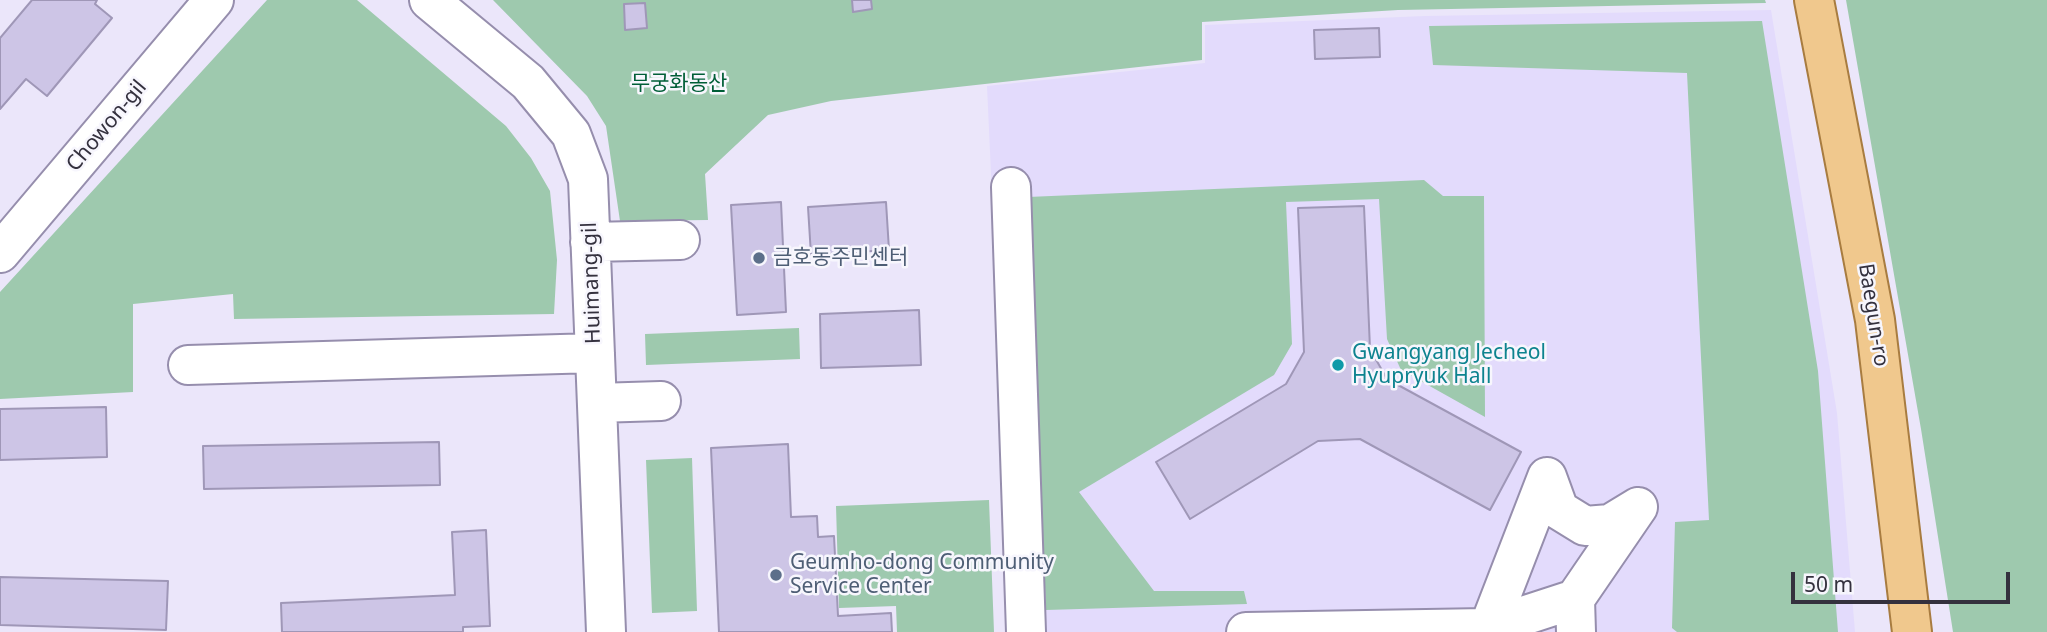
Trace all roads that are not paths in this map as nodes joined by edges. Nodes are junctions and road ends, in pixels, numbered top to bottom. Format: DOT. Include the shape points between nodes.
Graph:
graph roads {
  1 [pos="214,0"];
  2 [pos="429,0"];
  3 [pos="1814,0"];
  4 [pos="1011,187"];
  5 [pos="680,240"];
  6 [pos="590,243"];
  7 [pos="0,253"];
  8 [pos="595,352"];
  9 [pos="188,365"];
  10 [pos="661,401"];
  11 [pos="597,403"];
  12 [pos="1576,616"];
  13 [pos="1487,630"];
  14 [pos="1305,631"];
  15 [pos="606,632"];
  16 [pos="1026,632"];
  17 [pos="1245,632"];
  18 [pos="1912,632"];
  1 -- 7 [label="street, Chowon-gil"];
  2 -- 6 [label="street, Huimang-gil" via="528,82 571,134 588,179"];
  3 -- 18 [label="main road, Baegun-ro" via="1875,320"];
  4 -- 16 [label="street"];
  5 -- 6 [label="street"];
  6 -- 8 [label="street, Huimang-gil"];
  8 -- 9 [label="street"];
  8 -- 11 [label="street, Huimang-gil"];
  10 -- 11 [label="street"];
  11 -- 15 [label="street, Huimang-gil"];
  12 -- 13 [label="street"];
  12 -- 13 [label="street" via="1638,507 1610,524 1585,526 1559,510 1547,477"];
  13 -- 14 [label="street"];
  14 -- 17 [label="street"];
}
